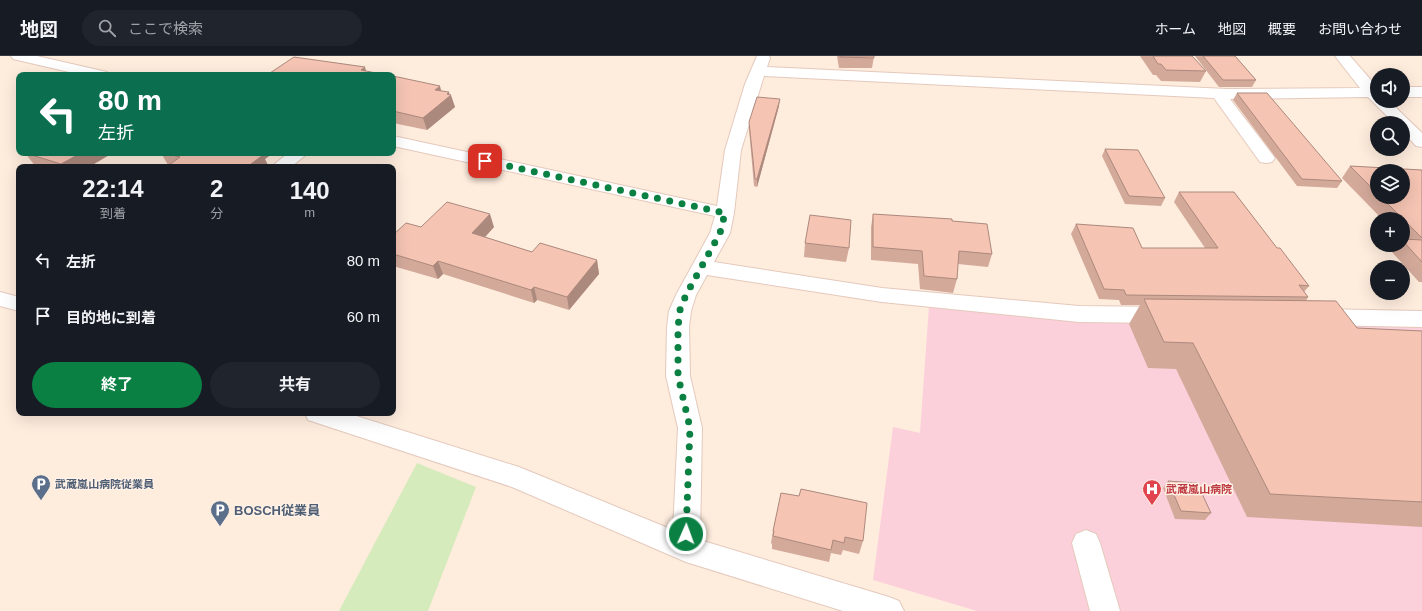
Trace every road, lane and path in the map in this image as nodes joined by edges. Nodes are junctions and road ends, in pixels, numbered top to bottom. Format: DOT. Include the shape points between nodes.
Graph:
graph roads {
  1 [pos="18,56"];
  2 [pos="1342,56"];
  3 [pos="761,63"];
  4 [pos="89,72"];
  5 [pos="1370,88"];
  6 [pos="1410,92"];
  7 [pos="1422,92"];
  8 [pos="1218,93"];
  9 [pos="1370,95"];
  10 [pos="1389,108"];
  11 [pos="1396,116"];
  12 [pos="1410,130"];
  13 [pos="396,141"];
  14 [pos="1422,142"];
  15 [pos="295,156"];
  16 [pos="1266,158"];
  17 [pos="284,164"];
  18 [pos="725,213"];
  19 [pos="701,267"];
  20 [pos="0,299"];
  21 [pos="16,303"];
  22 [pos="1188,316"];
  23 [pos="1297,317"];
  24 [pos="1422,319"];
  25 [pos="326,416"];
  26 [pos="1086,543"];
  27 [pos="686,549"];
  28 [pos="888,611"];
  29 [pos="1105,611"];
  1 -- 4 [label="street"];
  2 -- 5 [label="street"];
  3 -- 8 [label="street"];
  3 -- 18 [label="street" via="733,150"];
  6 -- 7 [label="street"];
  8 -- 9 [label="street"];
  8 -- 16 [label="street"];
  10 -- 11 [label="street"];
  12 -- 14 [label="street"];
  13 -- 18 [label="street"];
  15 -- 17 [label="street"];
  18 -- 19 [label="street" via="720,233"];
  19 -- 22 [label="street" via="890,296 1079,314"];
  19 -- 27 [label="street" via="680,310 678,327 678,376 690,428"];
  20 -- 21 [label="street"];
  23 -- 24 [label="street"];
  25 -- 27 [label="street" via="519,478"];
  26 -- 29 [label="street"];
  27 -- 28 [label="street"];
}
